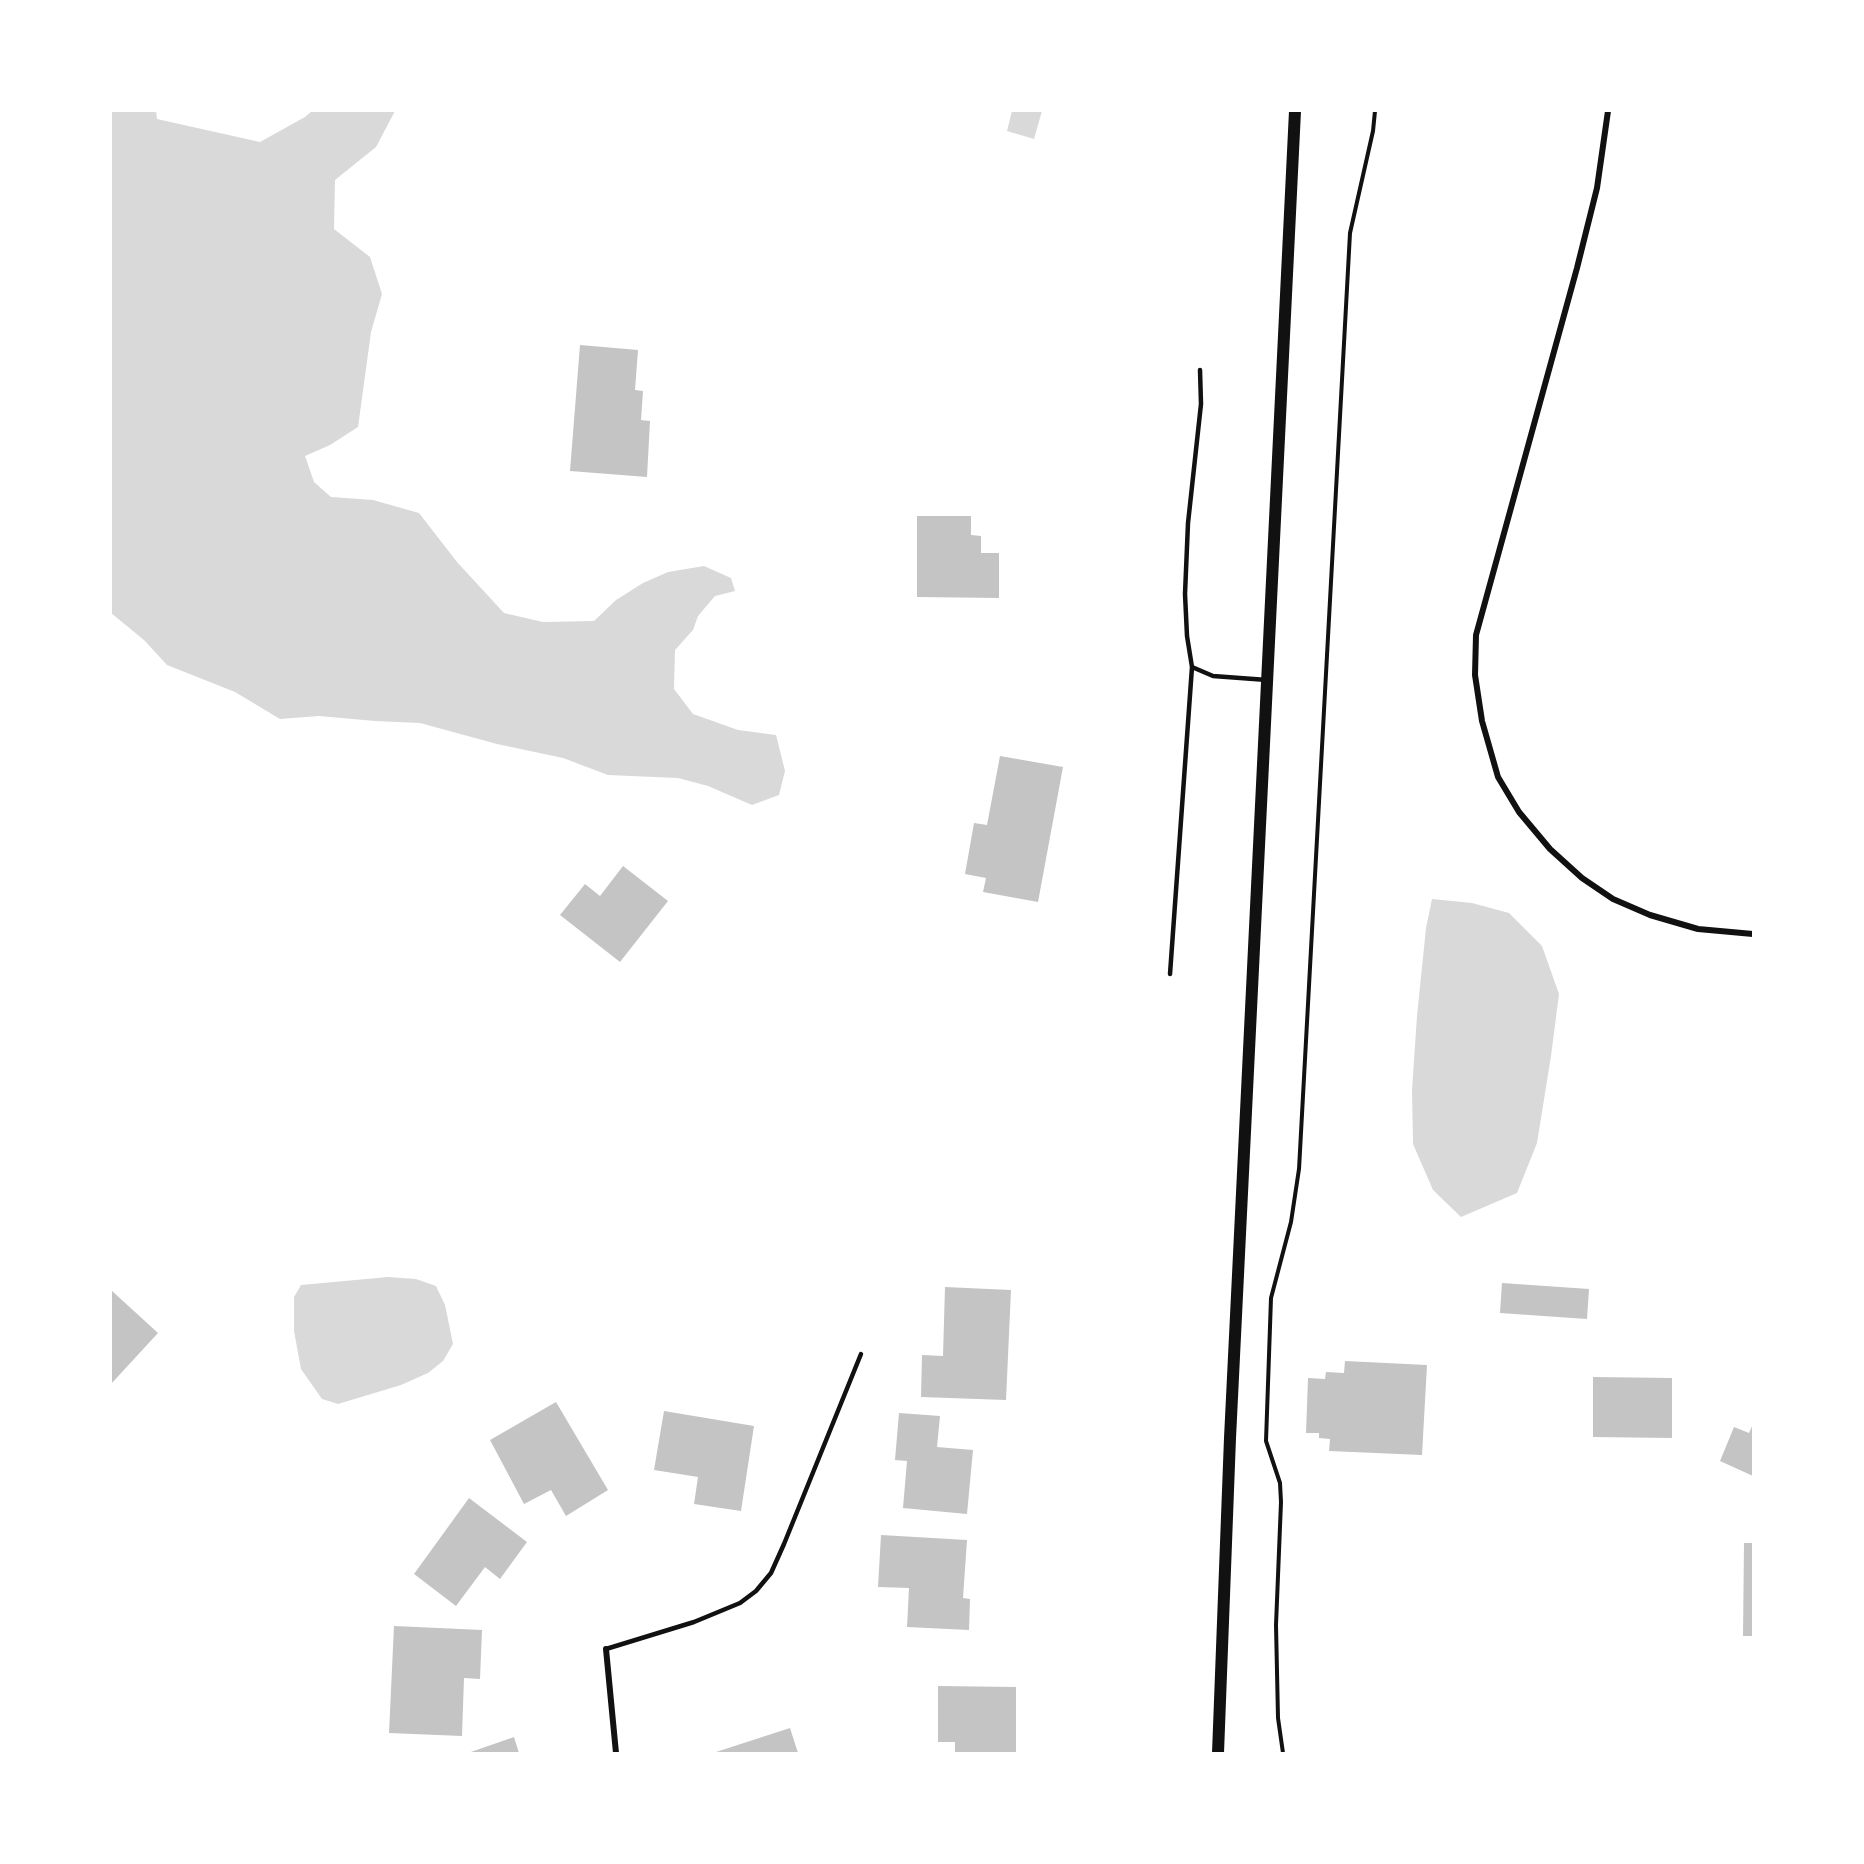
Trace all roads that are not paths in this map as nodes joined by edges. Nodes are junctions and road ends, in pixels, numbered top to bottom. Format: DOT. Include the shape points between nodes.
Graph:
graph roads {
  1 [pos="1295,111"];
  2 [pos="1608,111"];
  3 [pos="1200,370"];
  4 [pos="1192,667"];
  5 [pos="1267,680"];
  6 [pos="1753,934"];
  7 [pos="1170,974"];
  8 [pos="861,1354"];
  9 [pos="606,1649"];
  10 [pos="616,1753"];
  11 [pos="1218,1753"];
  1 -- 5 [label="main road"];
  2 -- 6 [label="street" via="1596,188 1577,268 1476,635 1475,675 1482,721 1498,777 1519,813 1582,878 1613,899 1650,915 1698,929"];
  3 -- 4 [label="lane" via="1201,404 1186,582"];
  4 -- 5 [label="lane" via="1213,676"];
  4 -- 7 [label="lane"];
  5 -- 11 [label="main road"];
  8 -- 9 [label="lane" via="784,1544 771,1573 756,1591 740,1603 694,1622"];
  9 -- 10 [label="street"];
}
